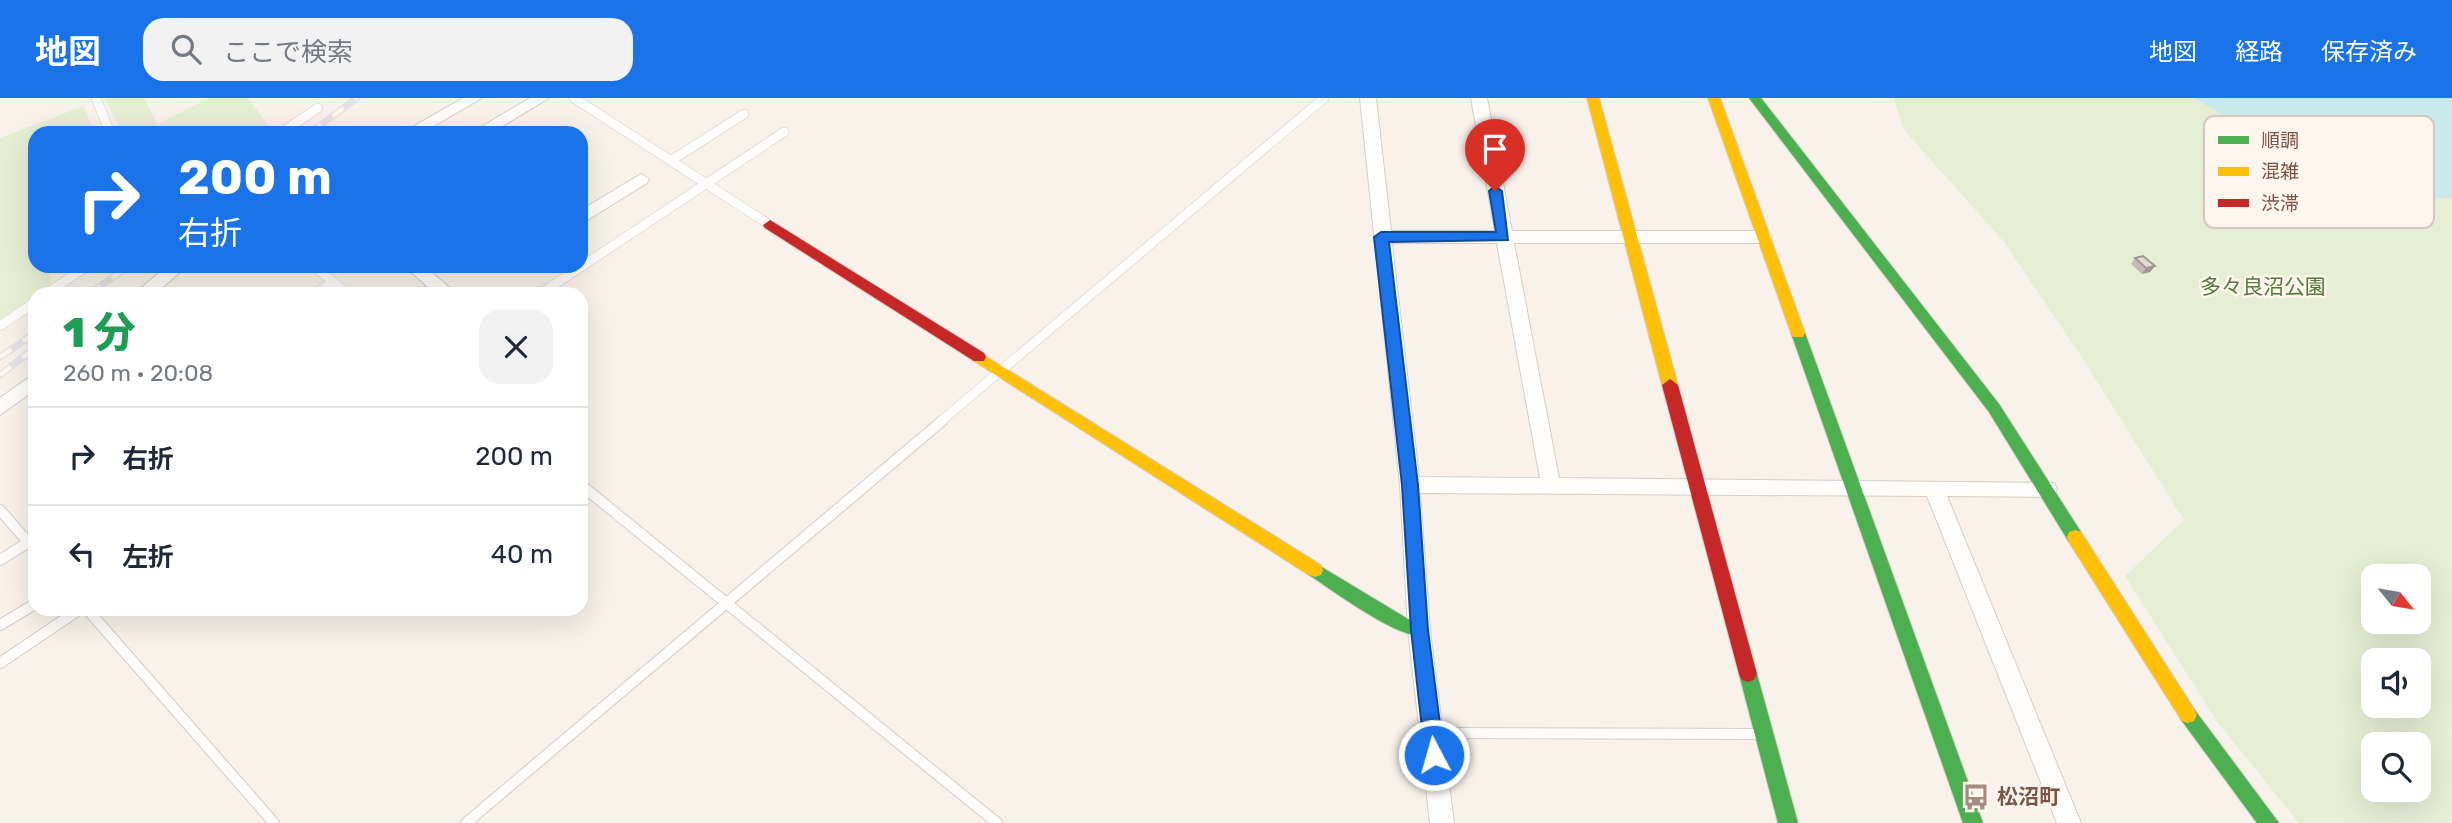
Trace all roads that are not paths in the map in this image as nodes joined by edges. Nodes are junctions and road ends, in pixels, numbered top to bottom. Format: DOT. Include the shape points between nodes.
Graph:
graph roads {
  1 [pos="96,98"];
  2 [pos="474,98"];
  3 [pos="541,98"];
  4 [pos="574,98"];
  5 [pos="1324,98"];
  6 [pos="1368,98"];
  7 [pos="1479,98"];
  8 [pos="1593,98"];
  9 [pos="1714,98"];
  10 [pos="1755,98"];
  11 [pos="318,108"];
  12 [pos="744,114"];
  13 [pos="107,126"];
  14 [pos="291,126"];
  15 [pos="424,126"];
  16 [pos="491,126"];
  17 [pos="785,132"];
  18 [pos="672,160"];
  19 [pos="641,179"];
  20 [pos="708,183"];
  21 [pos="588,213"];
  22 [pos="770,225"];
  23 [pos="1381,237"];
  24 [pos="1503,237"];
  25 [pos="1629,237"];
  26 [pos="1764,237"];
  27 [pos="588,262"];
  28 [pos="76,273"];
  29 [pos="169,273"];
  30 [pos="322,273"];
  31 [pos="422,273"];
  32 [pos="572,273"];
  33 [pos="333,282"];
  34 [pos="56,287"];
  35 [pos="152,287"];
  36 [pos="325,287"];
  37 [pos="339,287"];
  38 [pos="440,287"];
  39 [pos="551,287"];
  40 [pos="28,307"];
  41 [pos="0,326"];
  42 [pos="1002,370"];
  43 [pos="28,386"];
  44 [pos="0,408"];
  45 [pos="1410,485"];
  46 [pos="1551,486"];
  47 [pos="1699,489"];
  48 [pos="1854,489"];
  49 [pos="1934,489"];
  50 [pos="2047,489"];
  51 [pos="588,491"];
  52 [pos="0,510"];
  53 [pos="28,542"];
  54 [pos="28,548"];
  55 [pos="0,560"];
  56 [pos="725,603"];
  57 [pos="28,608"];
  58 [pos="76,616"];
  59 [pos="93,616"];
  60 [pos="0,625"];
  61 [pos="1419,630"];
  62 [pos="0,663"];
  63 [pos="1432,733"];
  64 [pos="1764,734"];
  65 [pos="274,823"];
  66 [pos="466,823"];
  67 [pos="997,823"];
  68 [pos="1442,823"];
  69 [pos="1787,823"];
  70 [pos="1973,823"];
  71 [pos="2069,823"];
  72 [pos="2269,823"];
  1 -- 13 [label="lane"];
  2 -- 15 [label="street"];
  3 -- 16 [label="street"];
  4 -- 18 [label="lane"];
  5 -- 42 [label="lane"];
  6 -- 23 [label="street"];
  7 -- 24 [label="street"];
  8 -- 25 [label="street"];
  9 -- 26 [label="street"];
  10 -- 50 [label="street" via="1959,359"];
  11 -- 14 [label="lane"];
  12 -- 18 [label="lane"];
  17 -- 20 [label="lane"];
  18 -- 20 [label="lane"];
  19 -- 21 [label="street"];
  20 -- 22 [label="lane"];
  20 -- 27 [label="lane"];
  22 -- 42 [label="street"];
  23 -- 24 [label="street"];
  23 -- 45 [label="street"];
  24 -- 25 [label="street"];
  24 -- 46 [label="street"];
  25 -- 26 [label="street"];
  25 -- 47 [label="street"];
  26 -- 48 [label="street"];
  28 -- 34 [label="lane"];
  29 -- 35 [label="street"];
  30 -- 33 [label="lane"];
  31 -- 38 [label="street"];
  32 -- 39 [label="lane"];
  33 -- 36 [label="lane"];
  33 -- 37 [label="lane"];
  40 -- 41 [label="lane"];
  42 -- 56 [label="lane"];
  42 -- 61 [label="street" via="1403,625"];
  43 -- 44 [label="street"];
  45 -- 46 [label="street"];
  45 -- 61 [label="street"];
  46 -- 47 [label="street"];
  47 -- 48 [label="street"];
  47 -- 64 [label="street"];
  48 -- 49 [label="street"];
  48 -- 70 [label="street"];
  49 -- 50 [label="street"];
  49 -- 71 [label="street"];
  50 -- 72 [label="street" via="2193,723"];
  51 -- 56 [label="lane"];
  52 -- 53 [label="lane"];
  54 -- 55 [label="lane"];
  56 -- 66 [label="lane"];
  56 -- 67 [label="lane"];
  57 -- 60 [label="lane"];
  58 -- 62 [label="lane"];
  59 -- 65 [label="lane"];
  61 -- 63 [label="street"];
  63 -- 64 [label="lane"];
  63 -- 68 [label="street"];
  64 -- 69 [label="street"];
}
